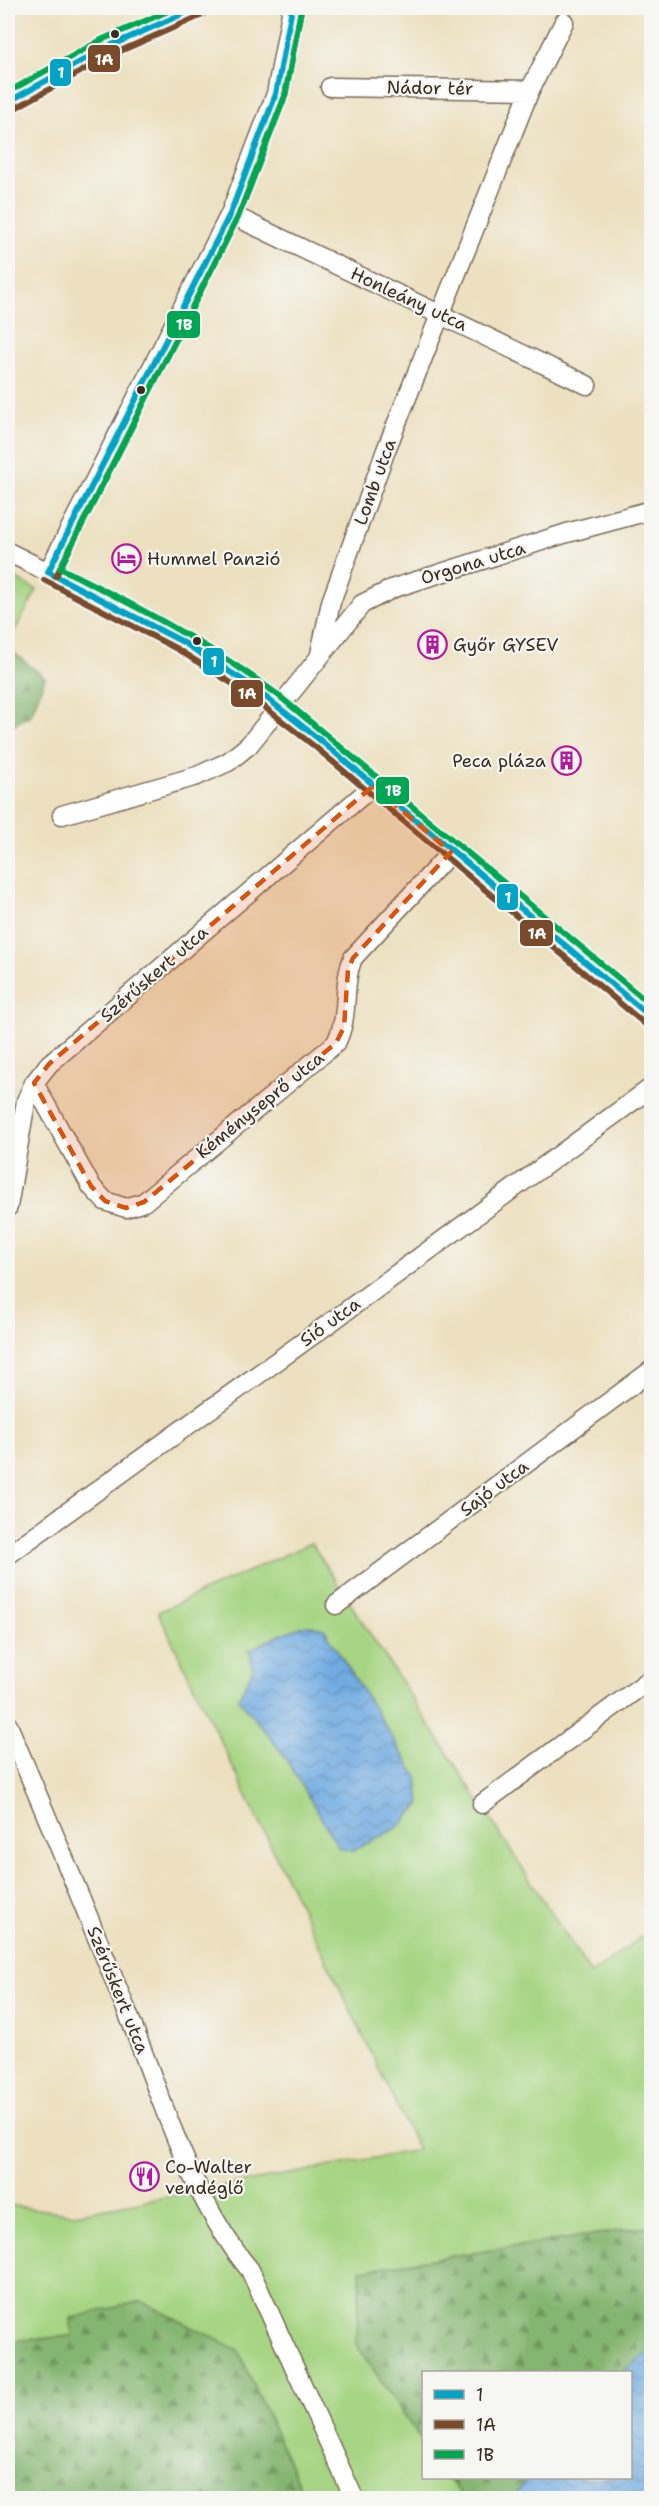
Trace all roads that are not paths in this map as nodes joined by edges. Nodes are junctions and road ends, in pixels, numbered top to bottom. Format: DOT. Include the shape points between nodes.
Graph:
graph roads {
  1 [pos="196,8"];
  2 [pos="292,8"];
  3 [pos="564,22"];
  4 [pos="330,87"];
  5 [pos="531,90"];
  6 [pos="8,102"];
  7 [pos="230,214"];
  8 [pos="440,314"];
  9 [pos="587,385"];
  10 [pos="651,510"];
  11 [pos="8,552"];
  12 [pos="48,572"];
  13 [pos="320,656"];
  14 [pos="278,706"];
  15 [pos="373,786"];
  16 [pos="62,815"];
  17 [pos="452,852"];
  18 [pos="651,1018"];
  19 [pos="34,1083"];
  20 [pos="651,1087"];
  21 [pos="8,1207"];
  22 [pos="651,1370"];
  23 [pos="8,1556"];
  24 [pos="336,1605"];
  25 [pos="651,1678"];
  26 [pos="8,1725"];
  27 [pos="482,1804"];
  28 [pos="354,2499"];
  1 -- 6 [label="main road" via="105,48"];
  2 -- 7 [label="street" via="276,94"];
  3 -- 5 [label="street, Lomb utca"];
  4 -- 5 [label="street, Nádor tér"];
  5 -- 8 [label="street, Lomb utca"];
  7 -- 8 [label="street, Honleány utca"];
  7 -- 12 [label="street"];
  8 -- 9 [label="street, Honleány utca"];
  8 -- 13 [label="street, Lomb utca" via="331,602"];
  10 -- 13 [label="street, Orgona utca" via="394,588 362,604"];
  11 -- 12 [label="street"];
  12 -- 14 [label="street" via="224,667"];
  13 -- 14 [label="street, Lomb utca"];
  14 -- 15 [label="street"];
  14 -- 16 [label="street, Lomb utca" via="249,745 228,762 198,776"];
  15 -- 17 [label="street"];
  15 -- 19 [label="street, Szérűskert utca" via="49,1064"];
  17 -- 18 [label="street"];
  17 -- 19 [label="street, Kéményseprő utca" via="353,958 348,970 344,1028 336,1043 144,1202 126,1208 105,1201 92,1186"];
  19 -- 21 [label="street, Szérűskert utca" via="26,1101"];
  20 -- 23 [label="street, Sió utca"];
  22 -- 24 [label="street, Sajó utca"];
  25 -- 27 [label="street"];
  26 -- 28 [label="street, Szérűskert utca" via="189,2165 211,2212 250,2270"];
}
